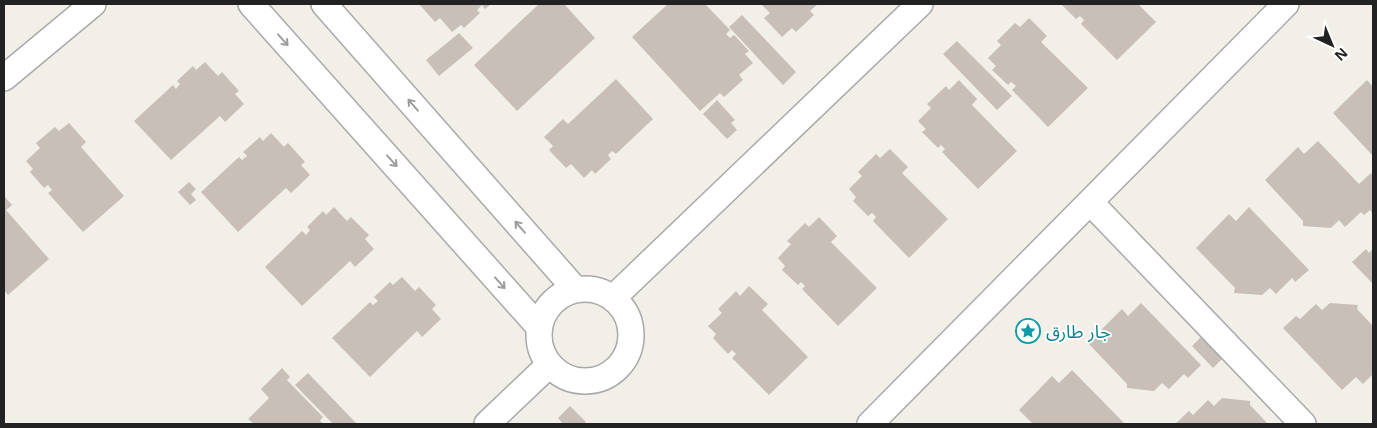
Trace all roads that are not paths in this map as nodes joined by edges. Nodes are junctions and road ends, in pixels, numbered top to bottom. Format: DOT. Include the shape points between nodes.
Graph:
graph roads {
  1 [pos="93,4"];
  2 [pos="251,4"];
  3 [pos="324,4"];
  4 [pos="920,4"];
  5 [pos="1286,4"];
  6 [pos="4,78"];
  7 [pos="1090,202"];
  8 [pos="576,290"];
  9 [pos="613,298"];
  10 [pos="540,327"];
  11 [pos="549,365"];
  12 [pos="487,424"];
  13 [pos="870,424"];
  14 [pos="1303,424"];
  1 -- 6 [label="street"];
  2 -- 10 [label="street, one-way"];
  8 -- 3 [label="street, one-way"];
  4 -- 9 [label="street"];
  5 -- 7 [label="street"];
  7 -- 13 [label="street"];
  7 -- 14 [label="street"];
  8 -- 9 [label="street" via="594,290"];
  8 -- 10 [label="street" via="559,298 546,310"];
  9 -- 11 [label="street" via="625,312 631,331 629,350 619,368 602,378 583,381 564,377"];
  10 -- 11 [label="street" via="540,347"];
  11 -- 12 [label="street"];
}
